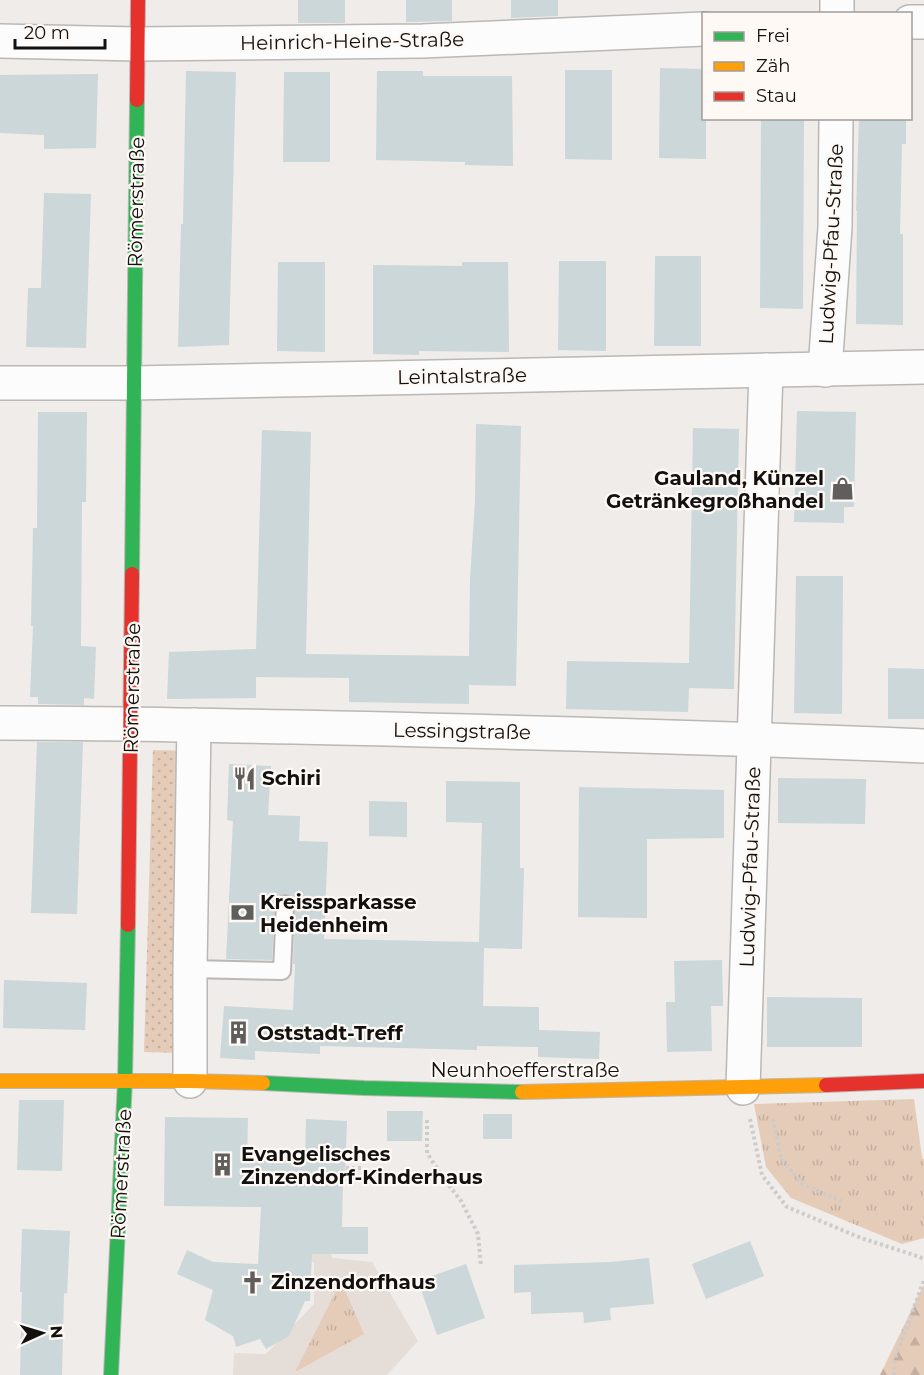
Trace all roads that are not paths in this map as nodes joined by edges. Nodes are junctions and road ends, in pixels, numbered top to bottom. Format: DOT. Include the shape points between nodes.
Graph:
graph roads {
  1 [pos="138,0"];
  2 [pos="702,28"];
  3 [pos="0,41"];
  4 [pos="137,44"];
  5 [pos="836,120"];
  6 [pos="924,367"];
  7 [pos="766,370"];
  8 [pos="825,370"];
  9 [pos="0,383"];
  10 [pos="134,383"];
  11 [pos="0,723"];
  12 [pos="132,723"];
  13 [pos="194,724"];
  14 [pos="754,739"];
  15 [pos="924,746"];
  16 [pos="285,904"];
  17 [pos="189,969"];
  18 [pos="125,1080"];
  19 [pos="0,1081"];
  20 [pos="190,1081"];
  21 [pos="924,1081"];
  22 [pos="755,1087"];
  23 [pos="111,1375"];
  1 -- 4 [label="street, Römerstraße"];
  2 -- 4 [label="street, Heinrich-Heine-Straße" via="423,41"];
  3 -- 4 [label="street, Heinrich-Heine-Straße"];
  4 -- 10 [label="street, Römerstraße"];
  5 -- 8 [label="street, Ludwig-Pfau-Straße" via="835,227"];
  6 -- 8 [label="street, Leintalstraße"];
  7 -- 8 [label="street, Leintalstraße"];
  7 -- 10 [label="street, Leintalstraße"];
  7 -- 14 [label="street, Ludwig-Pfau-Straße"];
  9 -- 10 [label="street, Leintalstraße"];
  10 -- 12 [label="street, Römerstraße"];
  11 -- 12 [label="street, Lessingstraße"];
  12 -- 13 [label="street, Lessingstraße"];
  12 -- 18 [label="street, Römerstraße"];
  13 -- 14 [label="street, Lessingstraße"];
  13 -- 17 [label="street"];
  14 -- 15 [label="street, Lessingstraße"];
  14 -- 22 [label="street, Ludwig-Pfau-Straße"];
  16 -- 17 [label="lane" via="282,971"];
  17 -- 20 [label="street"];
  18 -- 19 [label="street, Neunhoefferstraße"];
  18 -- 20 [label="street, Neunhoefferstraße"];
  18 -- 23 [label="street, Römerstraße"];
  20 -- 22 [label="street, Neunhoefferstraße" via="537,1092"];
  21 -- 22 [label="street, Neunhoefferstraße"];
}
